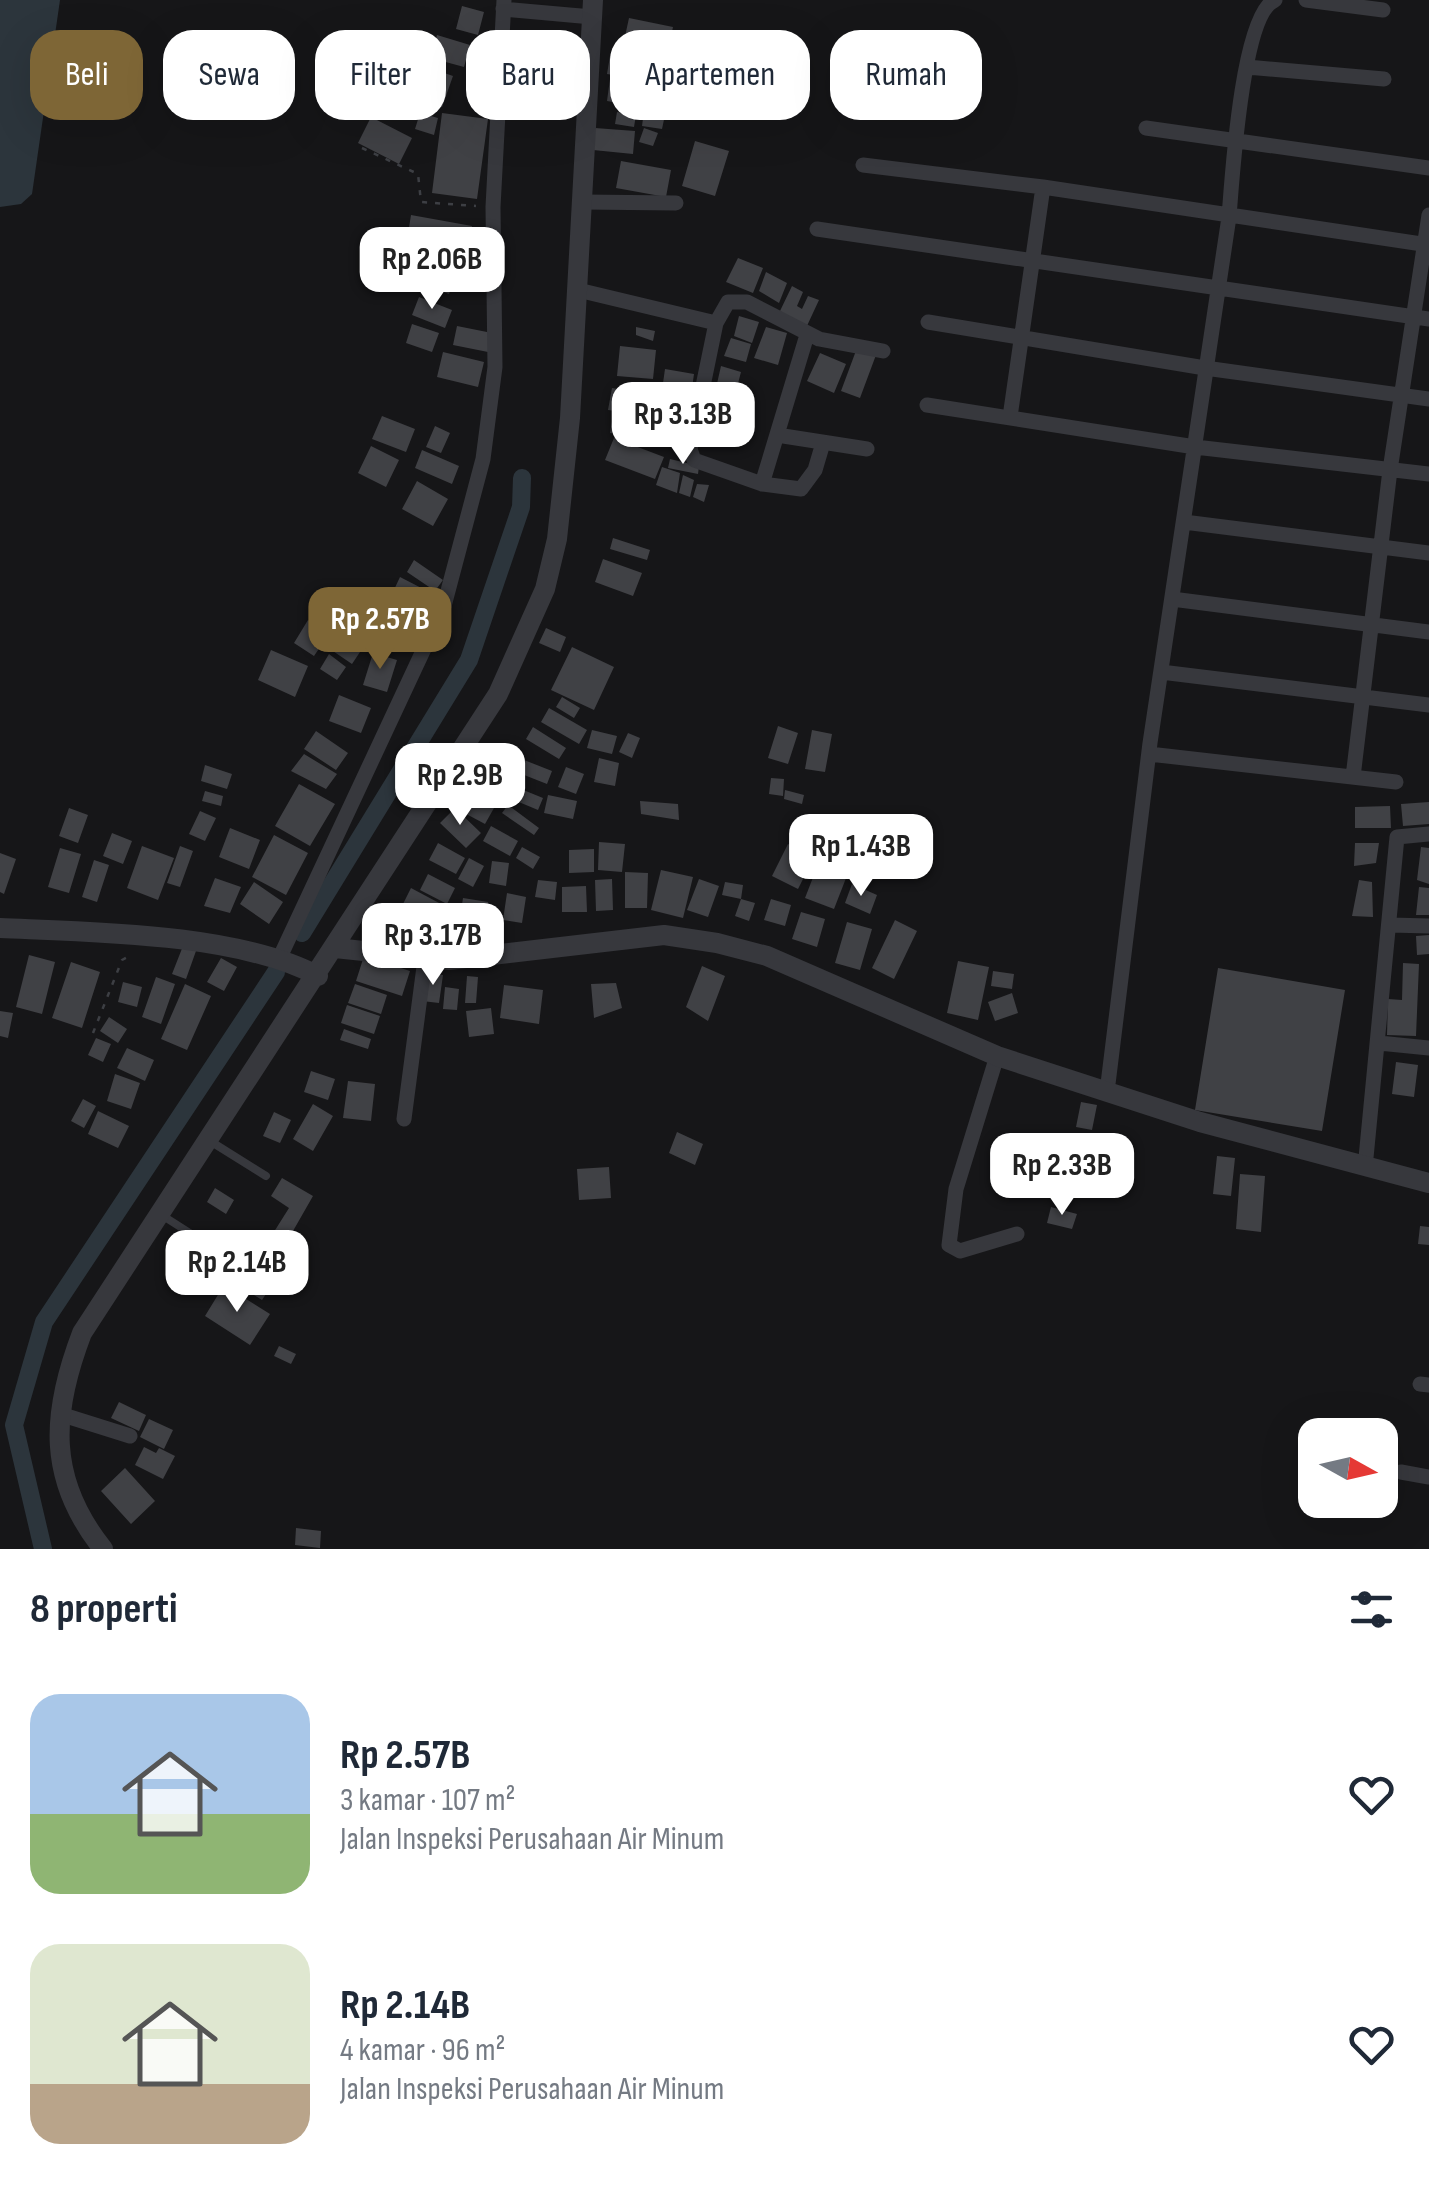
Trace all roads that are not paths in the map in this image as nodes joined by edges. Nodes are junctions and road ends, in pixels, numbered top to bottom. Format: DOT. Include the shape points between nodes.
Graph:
graph roads {
  1 [pos="1275,0"];
  2 [pos="1306,0"];
  3 [pos="503,4"];
  4 [pos="593,8"];
  5 [pos="1383,10"];
  6 [pos="1247,66"];
  7 [pos="1384,79"];
  8 [pos="1146,128"];
  9 [pos="1234,140"];
  10 [pos="864,166"];
  11 [pos="1429,168"];
  12 [pos="1043,187"];
  13 [pos="583,202"];
  14 [pos="676,202"];
  15 [pos="1429,215"];
  16 [pos="1228,217"];
  17 [pos="818,229"];
  18 [pos="1427,245"];
  19 [pos="1031,260"];
  20 [pos="1218,288"];
  21 [pos="578,290"];
  22 [pos="1421,318"];
  23 [pos="928,322"];
  24 [pos="716,323"];
  25 [pos="808,335"];
  26 [pos="1020,338"];
  27 [pos="883,350"];
  28 [pos="1205,368"];
  29 [pos="1400,395"];
  30 [pos="1429,398"];
  31 [pos="927,405"];
  32 [pos="1010,417"];
  33 [pos="777,435"];
  34 [pos="823,443"];
  35 [pos="1195,447"];
  36 [pos="867,449"];
  37 [pos="1390,470"];
  38 [pos="1429,474"];
  39 [pos="762,484"];
  40 [pos="1184,522"];
  41 [pos="1381,549"];
  42 [pos="1429,553"];
  43 [pos="1172,599"];
  44 [pos="1370,625"];
  45 [pos="1429,632"];
  46 [pos="1161,672"];
  47 [pos="1362,699"];
  48 [pos="1429,705"];
  49 [pos="1148,754"];
  50 [pos="1353,777"];
  51 [pos="1396,782"];
  52 [pos="1429,834"];
  53 [pos="1391,925"];
  54 [pos="1429,926"];
  55 [pos="0,928"];
  56 [pos="335,948"];
  57 [pos="280,957"];
  58 [pos="425,959"];
  59 [pos="318,976"];
  60 [pos="1379,1043"];
  61 [pos="1429,1048"];
  62 [pos="996,1056"];
  63 [pos="1107,1092"];
  64 [pos="404,1119"];
  65 [pos="210,1141"];
  66 [pos="1365,1168"];
  67 [pos="266,1176"];
  68 [pos="1429,1183"];
  69 [pos="160,1214"];
  70 [pos="1017,1234"];
  71 [pos="232,1260"];
  72 [pos="60,1414"];
  73 [pos="130,1436"];
  74 [pos="1401,1472"];
  75 [pos="1429,1476"];
  76 [pos="104,1549"];
  1 -- 6 [label="street" via="1258,15"];
  2 -- 5 [label="street"];
  3 -- 4 [label="street"];
  3 -- 57 [label="street" via="493,207 496,368 483,459 455,571 417,668"];
  4 -- 13 [label="street"];
  6 -- 7 [label="street"];
  6 -- 9 [label="street"];
  8 -- 9 [label="street"];
  9 -- 11 [label="street"];
  9 -- 16 [label="street"];
  10 -- 12 [label="street"];
  12 -- 16 [label="street"];
  12 -- 19 [label="street"];
  13 -- 14 [label="street"];
  13 -- 21 [label="street"];
  15 -- 18 [label="street"];
  16 -- 18 [label="street"];
  16 -- 20 [label="street"];
  17 -- 19 [label="street"];
  18 -- 22 [label="street"];
  19 -- 20 [label="street"];
  19 -- 26 [label="street"];
  20 -- 22 [label="street"];
  20 -- 28 [label="street"];
  21 -- 24 [label="street"];
  21 -- 56 [label="street" via="565,481 545,589 498,694"];
  22 -- 29 [label="street"];
  23 -- 26 [label="street"];
  24 -- 25 [label="street" via="737,299"];
  24 -- 39 [label="street" via="692,457"];
  25 -- 27 [label="street"];
  25 -- 33 [label="street"];
  26 -- 28 [label="street"];
  26 -- 32 [label="street"];
  28 -- 29 [label="street"];
  28 -- 35 [label="street"];
  29 -- 30 [label="street"];
  29 -- 37 [label="street"];
  31 -- 32 [label="street"];
  32 -- 35 [label="street"];
  33 -- 34 [label="street"];
  33 -- 39 [label="street"];
  34 -- 36 [label="street"];
  34 -- 39 [label="street" via="801,489"];
  35 -- 37 [label="street"];
  35 -- 40 [label="street"];
  37 -- 38 [label="street"];
  37 -- 41 [label="street"];
  40 -- 41 [label="street"];
  40 -- 43 [label="street"];
  41 -- 42 [label="street"];
  41 -- 44 [label="street"];
  43 -- 44 [label="street"];
  43 -- 46 [label="street"];
  44 -- 45 [label="street"];
  44 -- 47 [label="street"];
  46 -- 47 [label="street"];
  46 -- 49 [label="street"];
  47 -- 48 [label="street"];
  47 -- 50 [label="street"];
  49 -- 50 [label="street"];
  49 -- 63 [label="street"];
  50 -- 51 [label="street"];
  52 -- 53 [label="street" via="1398,838"];
  53 -- 54 [label="street"];
  53 -- 60 [label="street"];
  55 -- 57 [label="street" via="158,938"];
  56 -- 58 [label="street"];
  56 -- 59 [label="street"];
  57 -- 59 [label="street"];
  58 -- 62 [label="street" via="688,937 767,956"];
  58 -- 64 [label="street"];
  59 -- 65 [label="street"];
  60 -- 61 [label="street"];
  60 -- 66 [label="street"];
  62 -- 63 [label="street"];
  62 -- 70 [label="street" via="956,1188 949,1244 960,1251"];
  63 -- 66 [label="street"];
  65 -- 67 [label="lane"];
  65 -- 69 [label="street"];
  66 -- 68 [label="street"];
  69 -- 71 [label="lane"];
  69 -- 72 [label="street" via="82,1333"];
  72 -- 73 [label="street"];
  72 -- 76 [label="street" via="64,1483"];
  74 -- 75 [label="street"];
}
